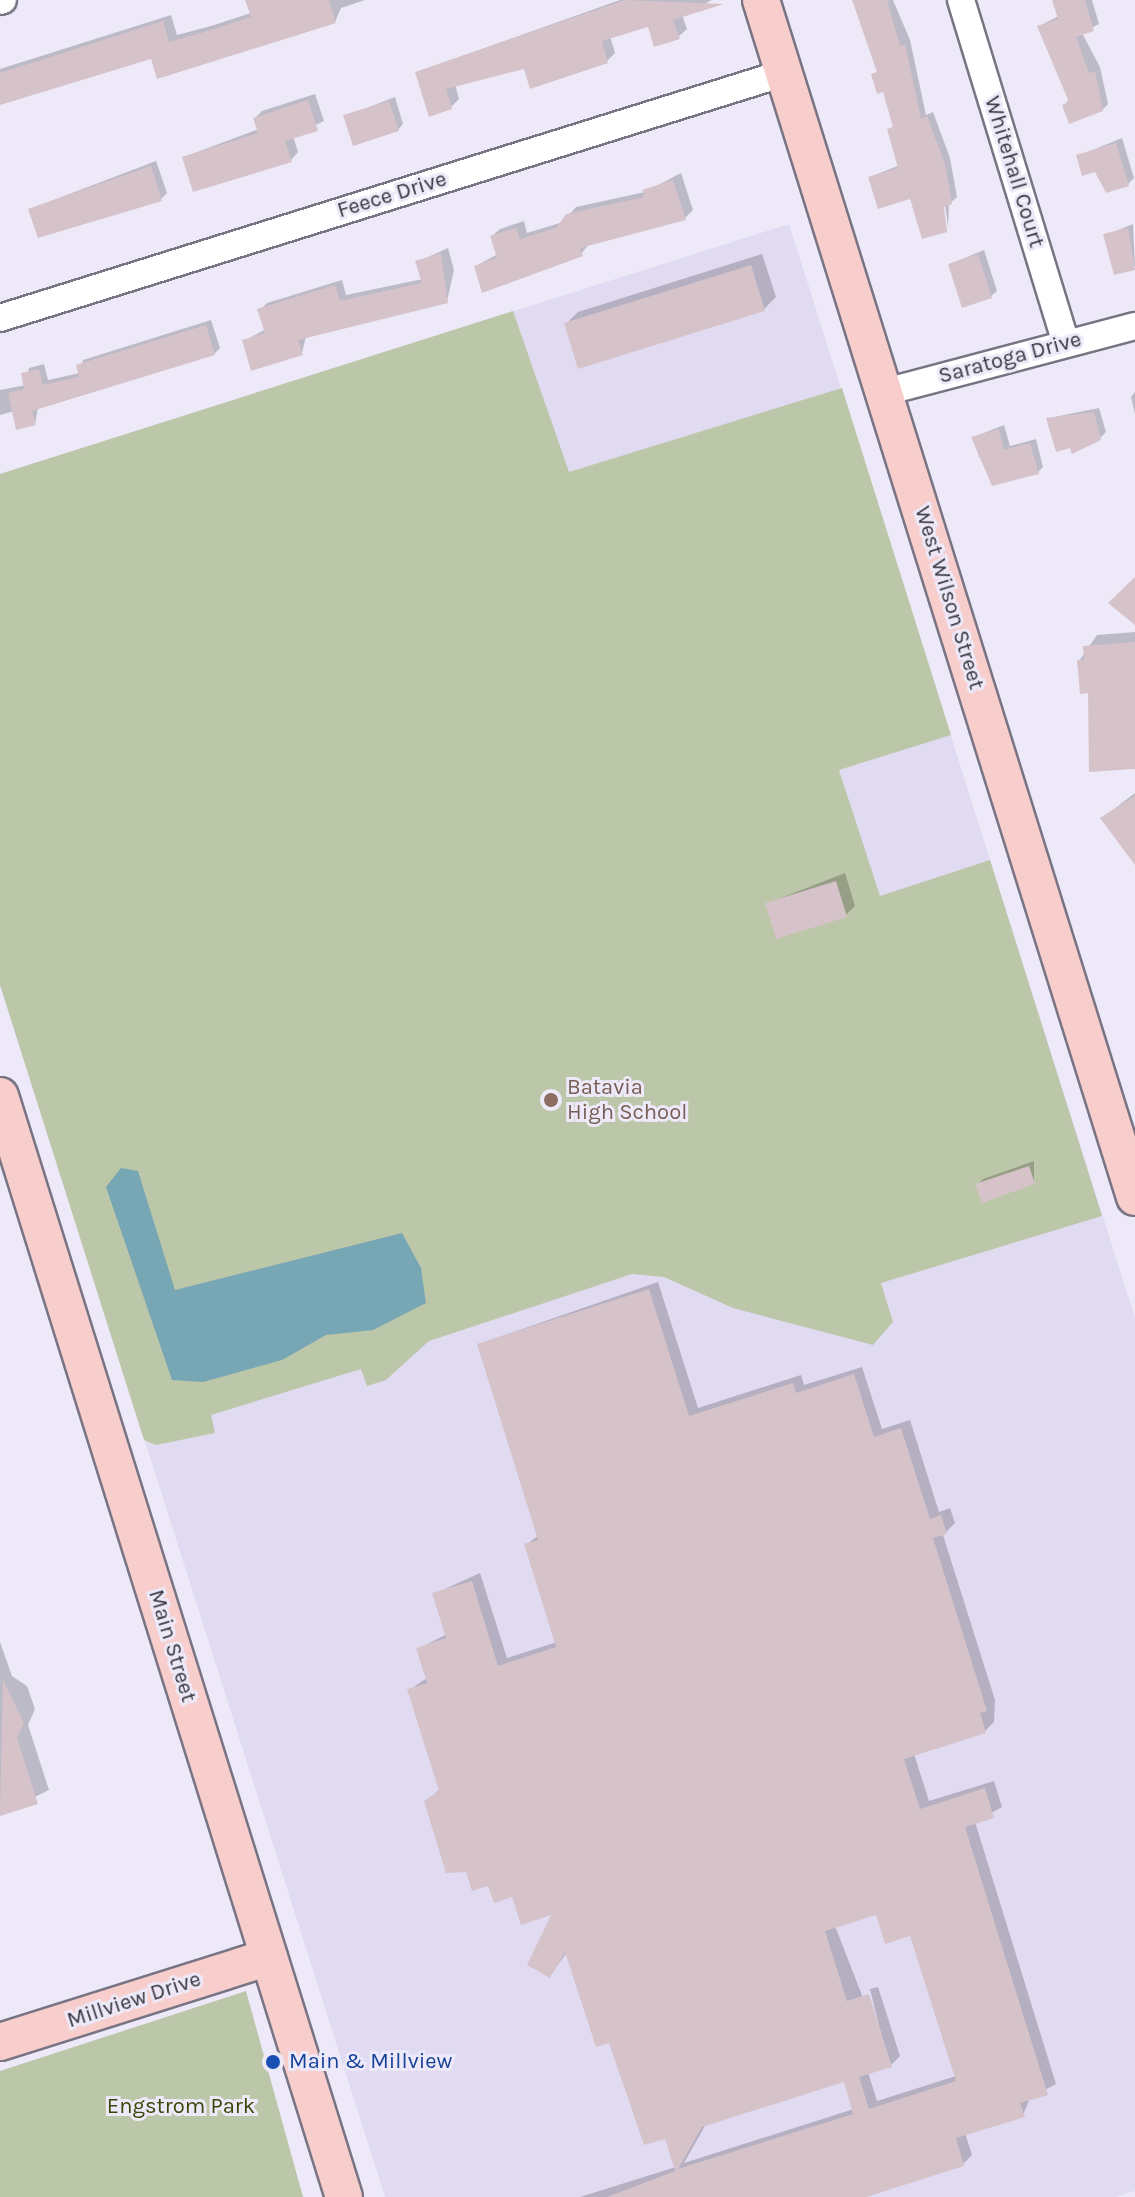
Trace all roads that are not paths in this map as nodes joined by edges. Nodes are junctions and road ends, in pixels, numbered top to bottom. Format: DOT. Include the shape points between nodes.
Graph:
graph roads {
  1 [pos="761,0"];
  2 [pos="961,0"];
  3 [pos="784,73"];
  4 [pos="0,318"];
  5 [pos="1135,326"];
  6 [pos="1066,343"];
  7 [pos="885,392"];
  8 [pos="0,1096"];
  9 [pos="1135,1197"];
  10 [pos="269,1957"];
  11 [pos="0,2042"];
  12 [pos="344,2197"];
  1 -- 3 [label="main road, West Wilson Street"];
  2 -- 6 [label="street, Whitehall Court"];
  3 -- 4 [label="street, Feece Drive"];
  3 -- 7 [label="main road, West Wilson Street"];
  5 -- 6 [label="street, Saratoga Drive"];
  6 -- 7 [label="street, Saratoga Drive"];
  7 -- 9 [label="main road, West Wilson Street"];
  8 -- 10 [label="main road, Main Street"];
  10 -- 11 [label="main road, Millview Drive"];
  10 -- 12 [label="main road, Main Street"];
}
